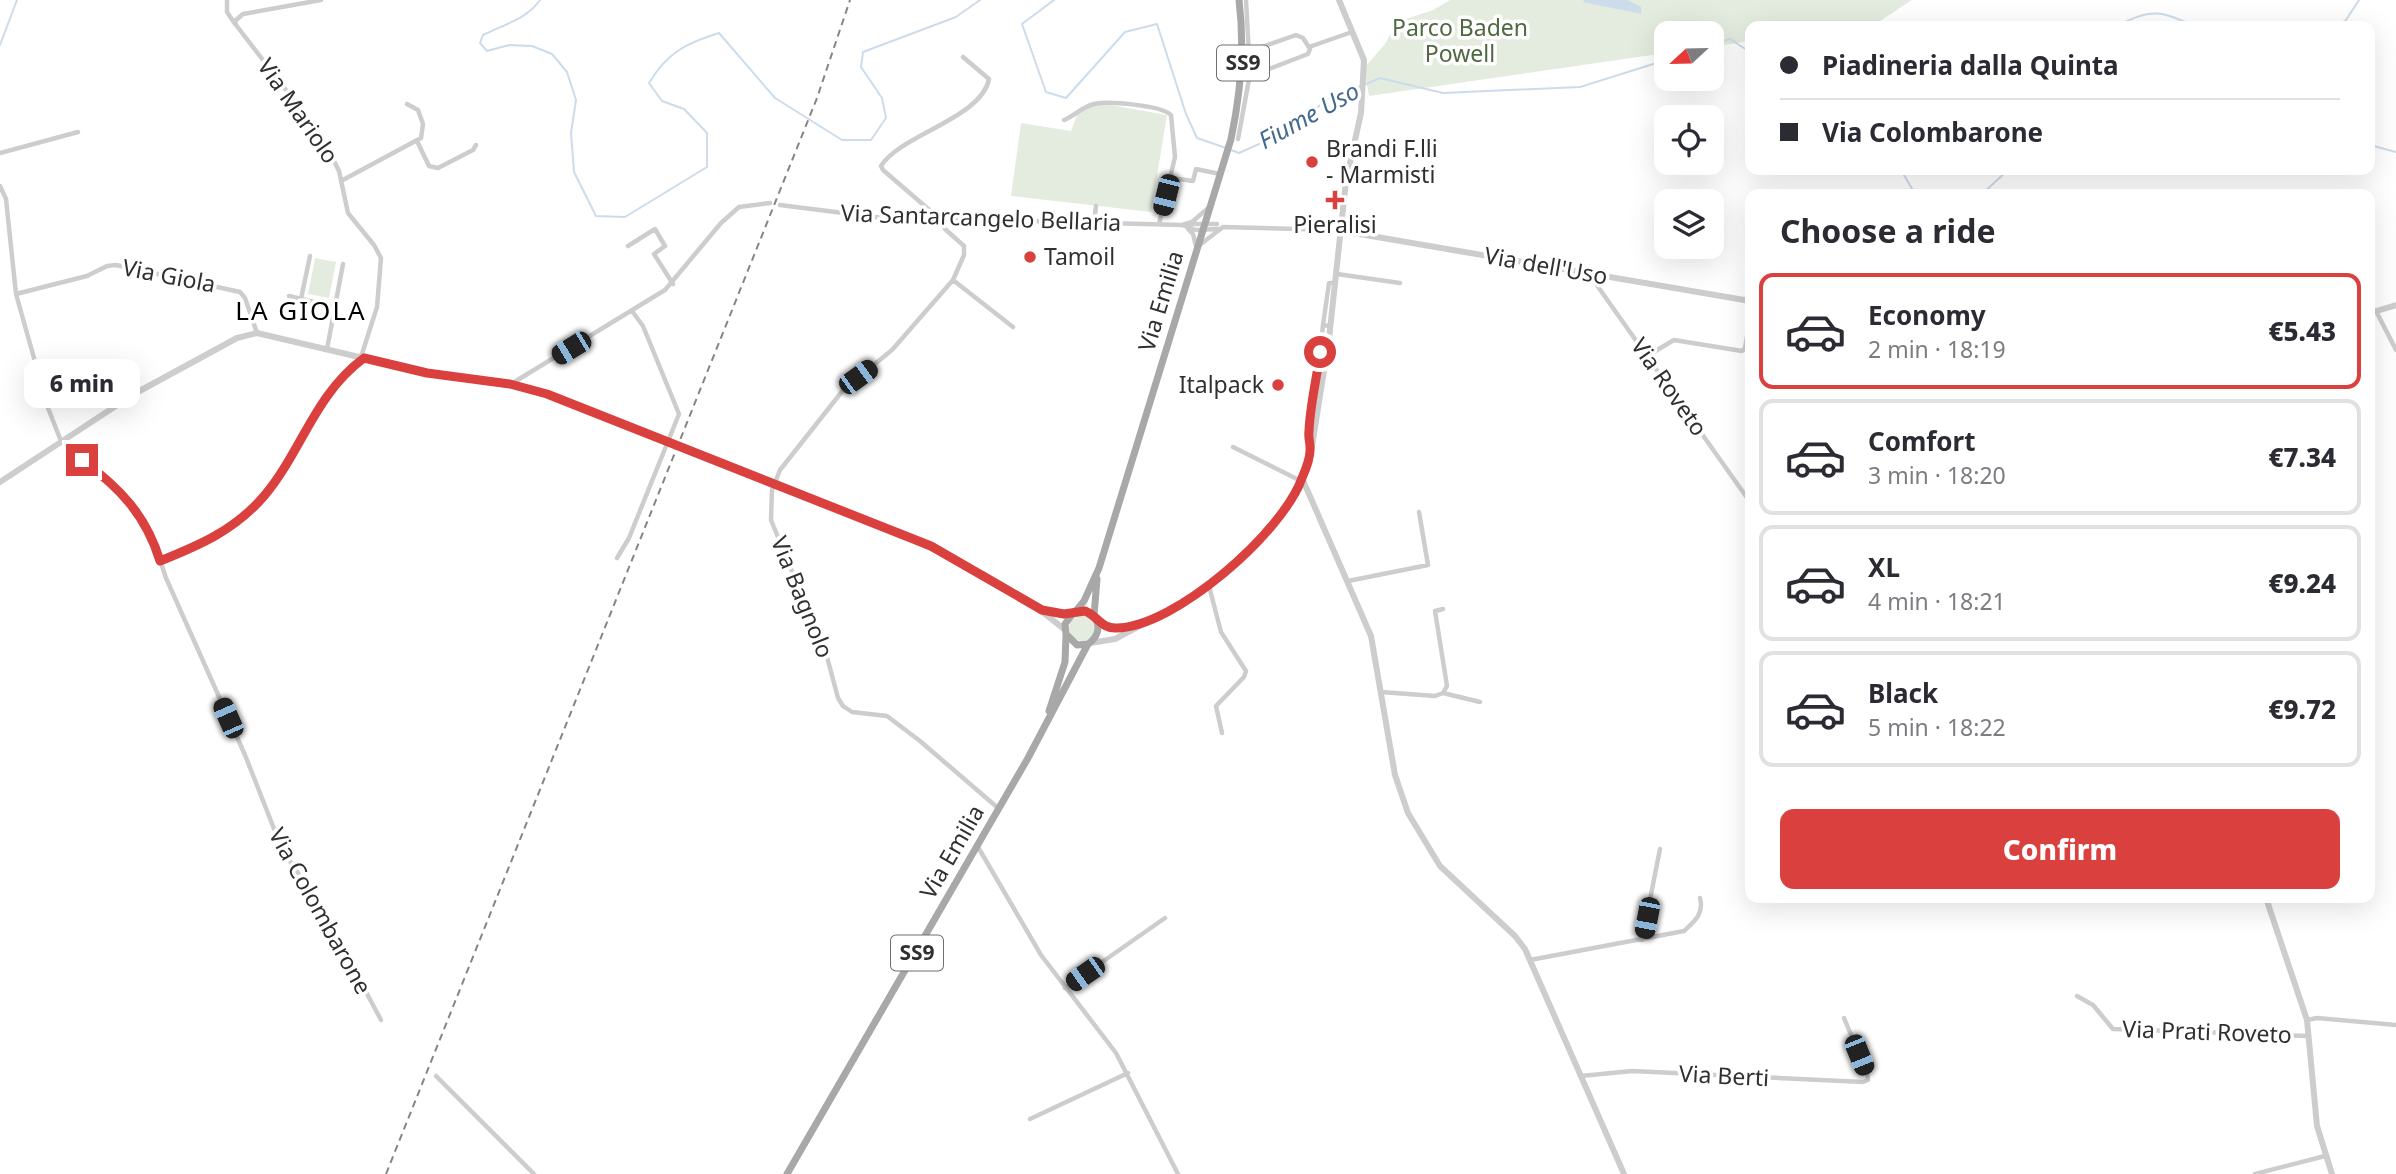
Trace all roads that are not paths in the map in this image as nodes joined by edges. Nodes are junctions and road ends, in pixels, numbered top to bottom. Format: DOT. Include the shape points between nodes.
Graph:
graph roads {
  1 [pos="227,0"];
  2 [pos="321,0"];
  3 [pos="1239,0"];
  4 [pos="1246,0"];
  5 [pos="1339,0"];
  6 [pos="236,25"];
  7 [pos="1353,31"];
  8 [pos="1309,47"];
  9 [pos="962,57"];
  10 [pos="407,104"];
  11 [pos="1063,120"];
  12 [pos="78,132"];
  13 [pos="1238,139"];
  14 [pos="417,141"];
  15 [pos="476,145"];
  16 [pos="0,153"];
  17 [pos="1221,171"];
  18 [pos="1171,178"];
  19 [pos="341,181"];
  20 [pos="0,186"];
  21 [pos="770,203"];
  22 [pos="1211,204"];
  23 [pos="780,205"];
  24 [pos="1096,206"];
  25 [pos="941,220"];
  26 [pos="1160,221"];
  27 [pos="1094,223"];
  28 [pos="1185,226"];
  29 [pos="1204,226"];
  30 [pos="1220,227"];
  31 [pos="1334,230"];
  32 [pos="1342,231"];
  33 [pos="628,246"];
  34 [pos="1196,250"];
  35 [pos="310,257"];
  36 [pos="343,264"];
  37 [pos="1587,272"];
  38 [pos="1337,274"];
  39 [pos="953,280"];
  40 [pos="1400,283"];
  41 [pos="673,284"];
  42 [pos="16,294"];
  43 [pos="289,296"];
  44 [pos="301,299"];
  45 [pos="1745,300"];
  46 [pos="2396,305"];
  47 [pos="335,307"];
  48 [pos="632,311"];
  49 [pos="2375,311"];
  50 [pos="2375,317"];
  51 [pos="1013,327"];
  52 [pos="257,333"];
  53 [pos="327,348"];
  54 [pos="1745,348"];
  55 [pos="2396,350"];
  56 [pos="1647,356"];
  57 [pos="363,357"];
  58 [pos="510,384"];
  59 [pos="61,441"];
  60 [pos="1233,447"];
  61 [pos="1302,479"];
  62 [pos="0,482"];
  63 [pos="1745,495"];
  64 [pos="1419,512"];
  65 [pos="617,558"];
  66 [pos="160,561"];
  67 [pos="1099,568"];
  68 [pos="1348,581"];
  69 [pos="1209,586"];
  70 [pos="1443,609"];
  71 [pos="1042,610"];
  72 [pos="1073,613"];
  73 [pos="1096,618"];
  74 [pos="1139,624"];
  75 [pos="1065,632"];
  76 [pos="1089,643"];
  77 [pos="1381,692"];
  78 [pos="1443,693"];
  79 [pos="1480,702"];
  80 [pos="1043,729"];
  81 [pos="1222,733"];
  82 [pos="999,809"];
  83 [pos="978,847"];
  84 [pos="1660,849"];
  85 [pos="1700,898"];
  86 [pos="2268,903"];
  87 [pos="1165,918"];
  88 [pos="1642,940"];
  89 [pos="1530,960"];
  90 [pos="1065,988"];
  91 [pos="2077,996"];
  92 [pos="1844,1018"];
  93 [pos="381,1020"];
  94 [pos="2307,1020"];
  95 [pos="2396,1025"];
  96 [pos="2309,1036"];
  97 [pos="1128,1073"];
  98 [pos="436,1076"];
  99 [pos="1581,1076"];
  100 [pos="1030,1119"];
  101 [pos="2325,1156"];
  102 [pos="791,1172"];
  103 [pos="534,1174"];
  104 [pos="1178,1174"];
  105 [pos="1624,1174"];
  106 [pos="2255,1174"];
  107 [pos="2332,1174"];
  1 -- 6 [label="street, Via Mariolo" via="227,12"];
  2 -- 6 [label="street" via="243,14"];
  3 -- 17 [label="main road, Via Emilia / SS9" via="1243,52 1234,125"];
  4 -- 13 [label="street" via="1250,74"];
  5 -- 7 [label="street"];
  6 -- 19 [label="street, Via Mariolo" via="325,144"];
  7 -- 8 [label="street"];
  7 -- 32 [label="street" via="1364,64"];
  8 -- 8 [label="street" via="1296,35 1259,47 1255,60 1260,68 1269,69 1306,55"];
  9 -- 25 [label="street" via="989,81 965,109 895,151 882,164 883,170"];
  10 -- 14 [label="street" via="418,110 423,124 424,134"];
  11 -- 18 [label="street" via="1100,103 1163,109 1171,115 1175,157"];
  12 -- 16 [label="street"];
  14 -- 15 [label="street" via="432,168 474,150"];
  14 -- 19 [label="street"];
  17 -- 18 [label="street" via="1196,169 1194,181"];
  17 -- 22 [label="main road, Via Emilia / SS9"];
  18 -- 26 [label="street"];
  19 -- 57 [label="street, Via Mariolo" via="348,213 378,251 383,266"];
  20 -- 42 [label="street" via="6,199"];
  21 -- 41 [label="street" via="739,207 730,214"];
  22 -- 28 [label="street"];
  22 -- 29 [label="main road, Via Emilia / SS9"];
  22 -- 30 [label="street"];
  23 -- 25 [label="street, Via Santarcangelo Bellaria"];
  24 -- 27 [label="street"];
  25 -- 27 [label="street, Via Santarcangelo Bellaria"];
  25 -- 39 [label="street, Via Bagnolo" via="964,246"];
  26 -- 27 [label="street, Via Santarcangelo Bellaria"];
  26 -- 28 [label="street, Via Santarcangelo Bellaria"];
  28 -- 29 [label="street, Via Santarcangelo Bellaria" via="1196,230"];
  28 -- 34 [label="street" via="1193,234"];
  29 -- 30 [label="street, Via Santarcangelo Bellaria"];
  29 -- 34 [label="main road, Via Emilia / SS9"];
  30 -- 31 [label="street, Via Santarcangelo Bellaria"];
  30 -- 34 [label="street"];
  32 -- 37 [label="street, Via dell'Uso"];
  32 -- 38 [label="street"];
  33 -- 41 [label="street" via="655,229 665,246 654,254"];
  34 -- 67 [label="main road, Via Emilia / SS9"];
  35 -- 44 [label="street"];
  36 -- 47 [label="street"];
  37 -- 45 [label="street, Via dell'Uso"];
  37 -- 56 [label="street, Via Roveto"];
  38 -- 40 [label="street"];
  38 -- 61 [label="street" via="1311,451"];
  39 -- 51 [label="street"];
  39 -- 82 [label="street, Via Bagnolo" via="892,351 844,389 780,470 772,490 771,520 844,706 852,712 887,716"];
  41 -- 48 [label="street"];
  42 -- 52 [label="street, Via Giola" via="116,265 240,292"];
  42 -- 59 [label="street"];
  43 -- 44 [label="street"];
  44 -- 47 [label="street"];
  46 -- 49 [label="street"];
  47 -- 53 [label="street"];
  48 -- 58 [label="street"];
  48 -- 65 [label="street" via="643,326 679,414"];
  50 -- 55 [label="street"];
  52 -- 53 [label="street"];
  52 -- 59 [label="street" via="237,338 134,394"];
  53 -- 57 [label="street"];
  54 -- 56 [label="street" via="1674,340"];
  56 -- 63 [label="street, Via Roveto"];
  57 -- 58 [label="street" via="427,373"];
  57 -- 66 [label="street" via="322,400 262,498 220,535"];
  58 -- 71 [label="street, bridge" via="547,394 931,546"];
  59 -- 62 [label="street"];
  59 -- 66 [label="street, Via Colombarone" via="129,500 151,533"];
  60 -- 61 [label="street"];
  61 -- 68 [label="street"];
  61 -- 69 [label="street" via="1272,527"];
  64 -- 68 [label="street" via="1428,565"];
  66 -- 93 [label="street, Via Colombarone" via="282,849 323,911"];
  67 -- 72 [label="main road, Via Emilia / SS9" via="1084,601"];
  67 -- 73 [label="main road, Via Emilia / SS9" via="1093,607"];
  68 -- 77 [label="street" via="1371,636"];
  69 -- 74 [label="street"];
  69 -- 81 [label="street" via="1221,632 1246,671 1216,706"];
  70 -- 78 [label="street" via="1434,611 1447,686"];
  71 -- 72 [label="street"];
  71 -- 75 [label="street"];
  72 -- 73 [label="main road" via="1085,611"];
  72 -- 75 [label="main road, Via Emilia"];
  73 -- 74 [label="street" via="1110,628"];
  73 -- 76 [label="main road, Via Emilia" via="1099,630"];
  74 -- 76 [label="street" via="1115,639"];
  75 -- 76 [label="main road" via="1077,645"];
  75 -- 80 [label="main road, Via Emilia / SS9" via="1065,662"];
  76 -- 80 [label="main road, Via Emilia / SS9"];
  77 -- 78 [label="street"];
  77 -- 89 [label="street" via="1395,775 1422,839 1453,881 1516,936"];
  78 -- 79 [label="street"];
  80 -- 82 [label="main road, Via Emilia / SS9"];
  82 -- 83 [label="main road, Via Emilia / SS9"];
  83 -- 90 [label="street"];
  83 -- 102 [label="main road, Via Emilia / SS9"];
  84 -- 88 [label="street"];
  85 -- 88 [label="street" via="1702,908 1684,931"];
  86 -- 94 [label="street"];
  87 -- 90 [label="street"];
  88 -- 89 [label="street"];
  89 -- 99 [label="street"];
  90 -- 97 [label="street"];
  91 -- 96 [label="street, Via Prati Roveto" via="2093,1005 2113,1029"];
  92 -- 99 [label="street, Via Berti" via="1868,1080 1632,1071"];
  94 -- 95 [label="street"];
  94 -- 96 [label="street"];
  96 -- 101 [label="street" via="2317,1126"];
  97 -- 100 [label="street"];
  97 -- 104 [label="street"];
  98 -- 103 [label="street"];
  99 -- 105 [label="street"];
  101 -- 106 [label="street"];
  101 -- 107 [label="street"];
}
